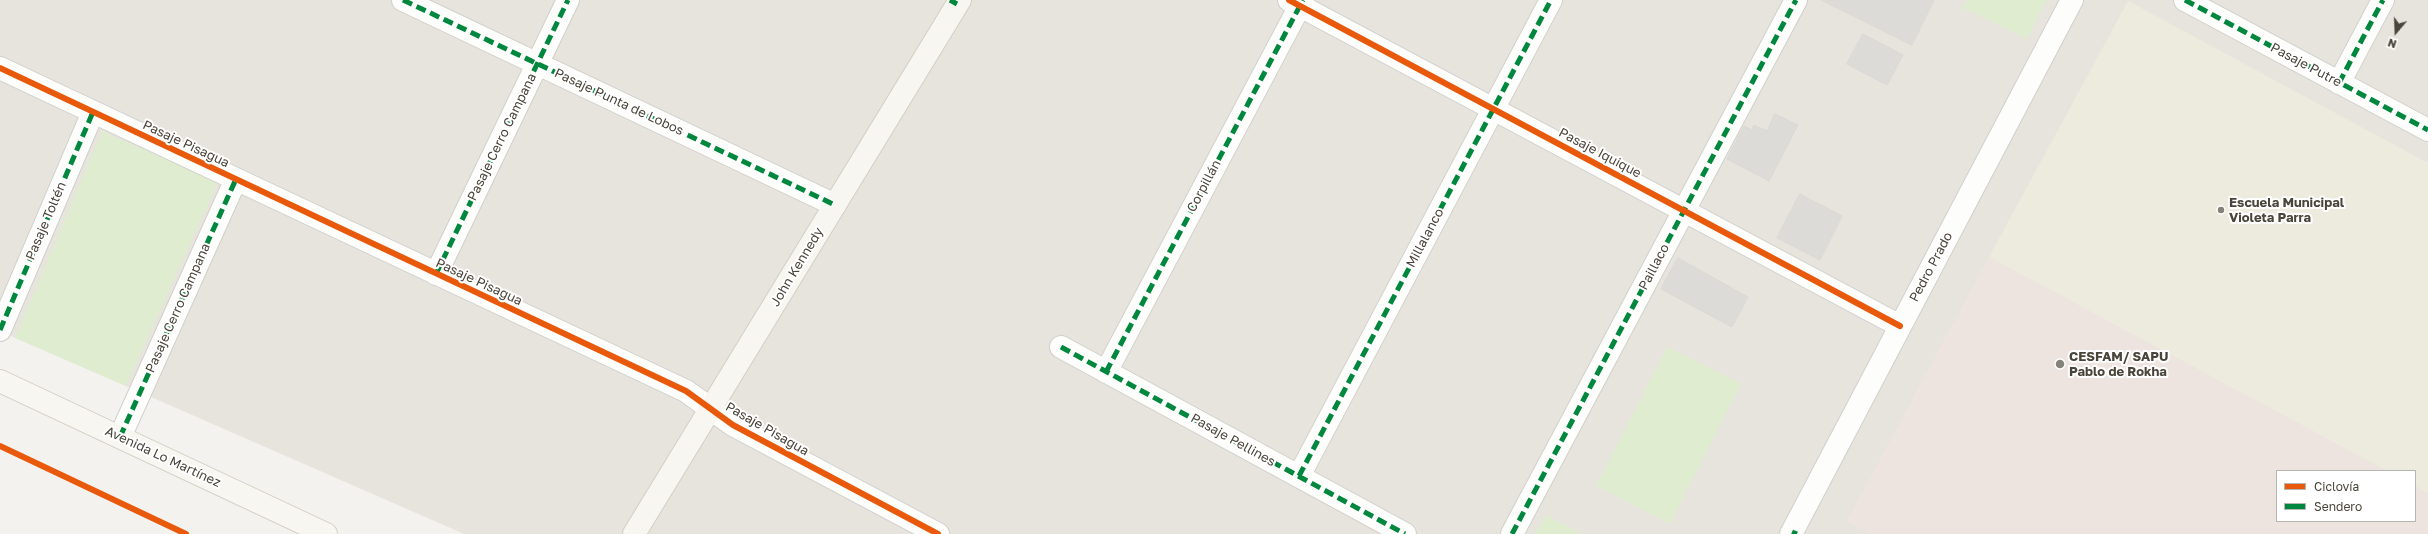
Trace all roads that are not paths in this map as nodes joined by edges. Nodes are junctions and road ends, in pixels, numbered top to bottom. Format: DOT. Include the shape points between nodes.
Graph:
graph roads {
  1 [pos="403,0"];
  2 [pos="568,0"];
  3 [pos="1551,0"];
  4 [pos="1796,0"];
  5 [pos="2072,0"];
  6 [pos="2184,0"];
  7 [pos="2383,0"];
  8 [pos="956,1"];
  9 [pos="1297,2"];
  10 [pos="537,64"];
  11 [pos="0,68"];
  12 [pos="2339,83"];
  13 [pos="1494,109"];
  14 [pos="93,112"];
  15 [pos="2428,130"];
  16 [pos="236,179"];
  17 [pos="835,204"];
  18 [pos="1684,210"];
  19 [pos="436,274"];
  20 [pos="1900,326"];
  21 [pos="0,330"];
  22 [pos="1060,347"];
  23 [pos="1106,372"];
  24 [pos="0,381"];
  25 [pos="711,409"];
  26 [pos="120,437"];
  27 [pos="1299,476"];
  28 [pos="1793,533"];
  29 [pos="326,534"];
  30 [pos="634,534"];
  31 [pos="938,534"];
  32 [pos="1405,534"];
  33 [pos="1512,534"];
  1 -- 10 [label="street, Pasaje Punta de Lobos"];
  2 -- 10 [label="street, Pasaje Cerro Campana"];
  3 -- 13 [label="street, Millalanco"];
  4 -- 18 [label="street, Paillaco"];
  5 -- 20 [label="street, Pedro Prado"];
  6 -- 12 [label="street, Pasaje Putre"];
  7 -- 12 [label="street"];
  8 -- 17 [label="street, John Kennedy"];
  9 -- 13 [label="street, Pasaje Iquique"];
  9 -- 23 [label="street, Corpillán"];
  10 -- 17 [label="street, Pasaje Punta de Lobos"];
  10 -- 19 [label="street, Pasaje Cerro Campana"];
  11 -- 14 [label="street, Pasaje Pisagua"];
  12 -- 15 [label="street, Pasaje Putre"];
  13 -- 18 [label="street, Pasaje Iquique"];
  13 -- 27 [label="street, Millalanco"];
  14 -- 16 [label="street, Pasaje Pisagua"];
  14 -- 21 [label="street, Pasaje Toltén"];
  16 -- 19 [label="street, Pasaje Pisagua"];
  16 -- 26 [label="street, Pasaje Cerro Campana"];
  17 -- 25 [label="street, John Kennedy"];
  18 -- 20 [label="street, Pasaje Iquique"];
  18 -- 33 [label="street, Paillaco"];
  19 -- 25 [label="street, Pasaje Pisagua" via="686,391"];
  20 -- 28 [label="street, Pedro Prado"];
  22 -- 23 [label="street, Pasaje Pellines"];
  23 -- 27 [label="street, Pasaje Pellines"];
  24 -- 26 [label="street, Avenida Lo Martínez"];
  25 -- 30 [label="street, John Kennedy"];
  25 -- 31 [label="street, Pasaje Pisagua" via="733,425"];
  26 -- 29 [label="street, Avenida Lo Martínez"];
  27 -- 32 [label="street, Pasaje Pellines"];
}
